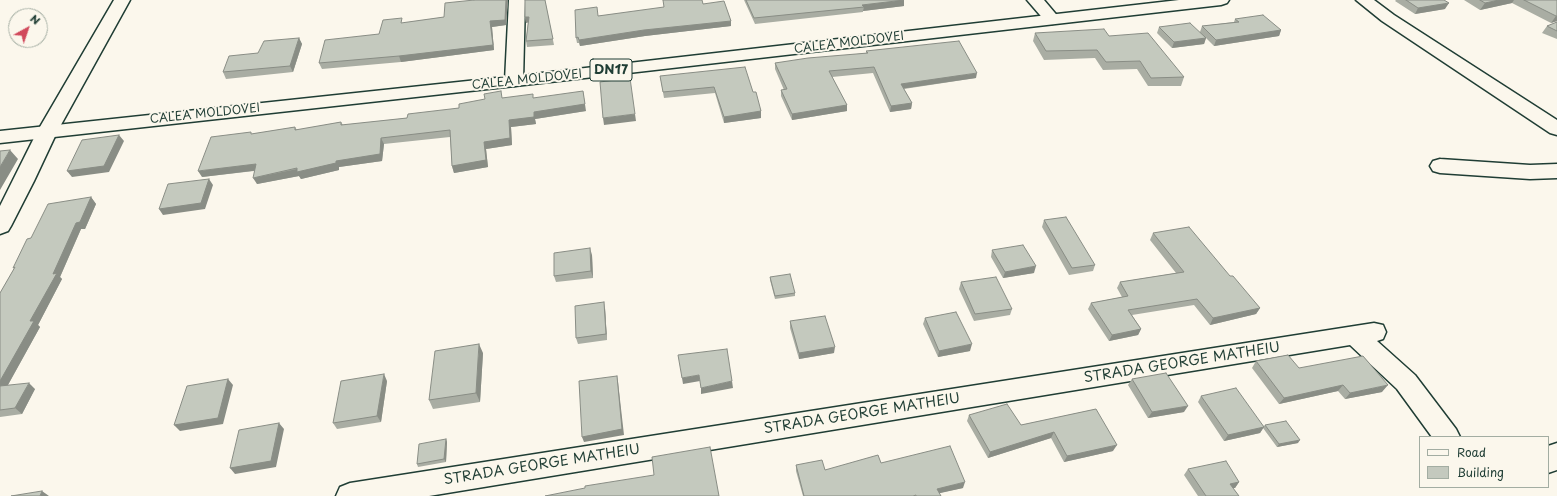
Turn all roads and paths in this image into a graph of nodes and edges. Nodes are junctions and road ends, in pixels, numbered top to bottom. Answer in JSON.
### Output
{"nodes":[{"id":1,"x":122,"y":0,"type":"edge"},
{"id":2,"x":517,"y":0,"type":"edge"},
{"id":3,"x":1035,"y":0,"type":"edge"},
{"id":4,"x":1221,"y":0,"type":"edge"},
{"id":5,"x":1364,"y":0,"type":"edge"},
{"id":6,"x":1052,"y":19,"type":"junction"},
{"id":7,"x":514,"y":81,"type":"junction"},
{"id":8,"x":1557,"y":129,"type":"edge"},
{"id":9,"x":47,"y":132,"type":"junction"},
{"id":10,"x":0,"y":137,"type":"edge"},
{"id":11,"x":1440,"y":166,"type":"dead end"},
{"id":12,"x":1557,"y":171,"type":"edge"},
{"id":13,"x":0,"y":226,"type":"edge"},
{"id":14,"x":1446,"y":436,"type":"edge"},
{"id":15,"x":350,"y":496,"type":"edge"}],
"edges":[{"from":1,"to":9,"type":"main road"},
{"from":2,"to":7,"type":"main road"},
{"from":3,"to":6,"type":"main road"},
{"from":4,"to":6,"type":"main road","name":"CALEA MOLDOVEI","number":"DN17"},
{"from":5,"to":8,"type":"main road"},
{"from":6,"to":7,"type":"main road","name":"CALEA MOLDOVEI","number":"DN17"},
{"from":7,"to":9,"type":"main road","name":"CALEA MOLDOVEI","number":"DN17"},
{"from":9,"to":10,"type":"main road","name":"CALEA MOLDOVEI","number":"DN17"},
{"from":9,"to":13,"type":"main road"},
{"from":11,"to":12,"type":"main road"},
{"from":14,"to":15,"type":"main road","name":"STRADA GEORGE MATHEIU"}]}
